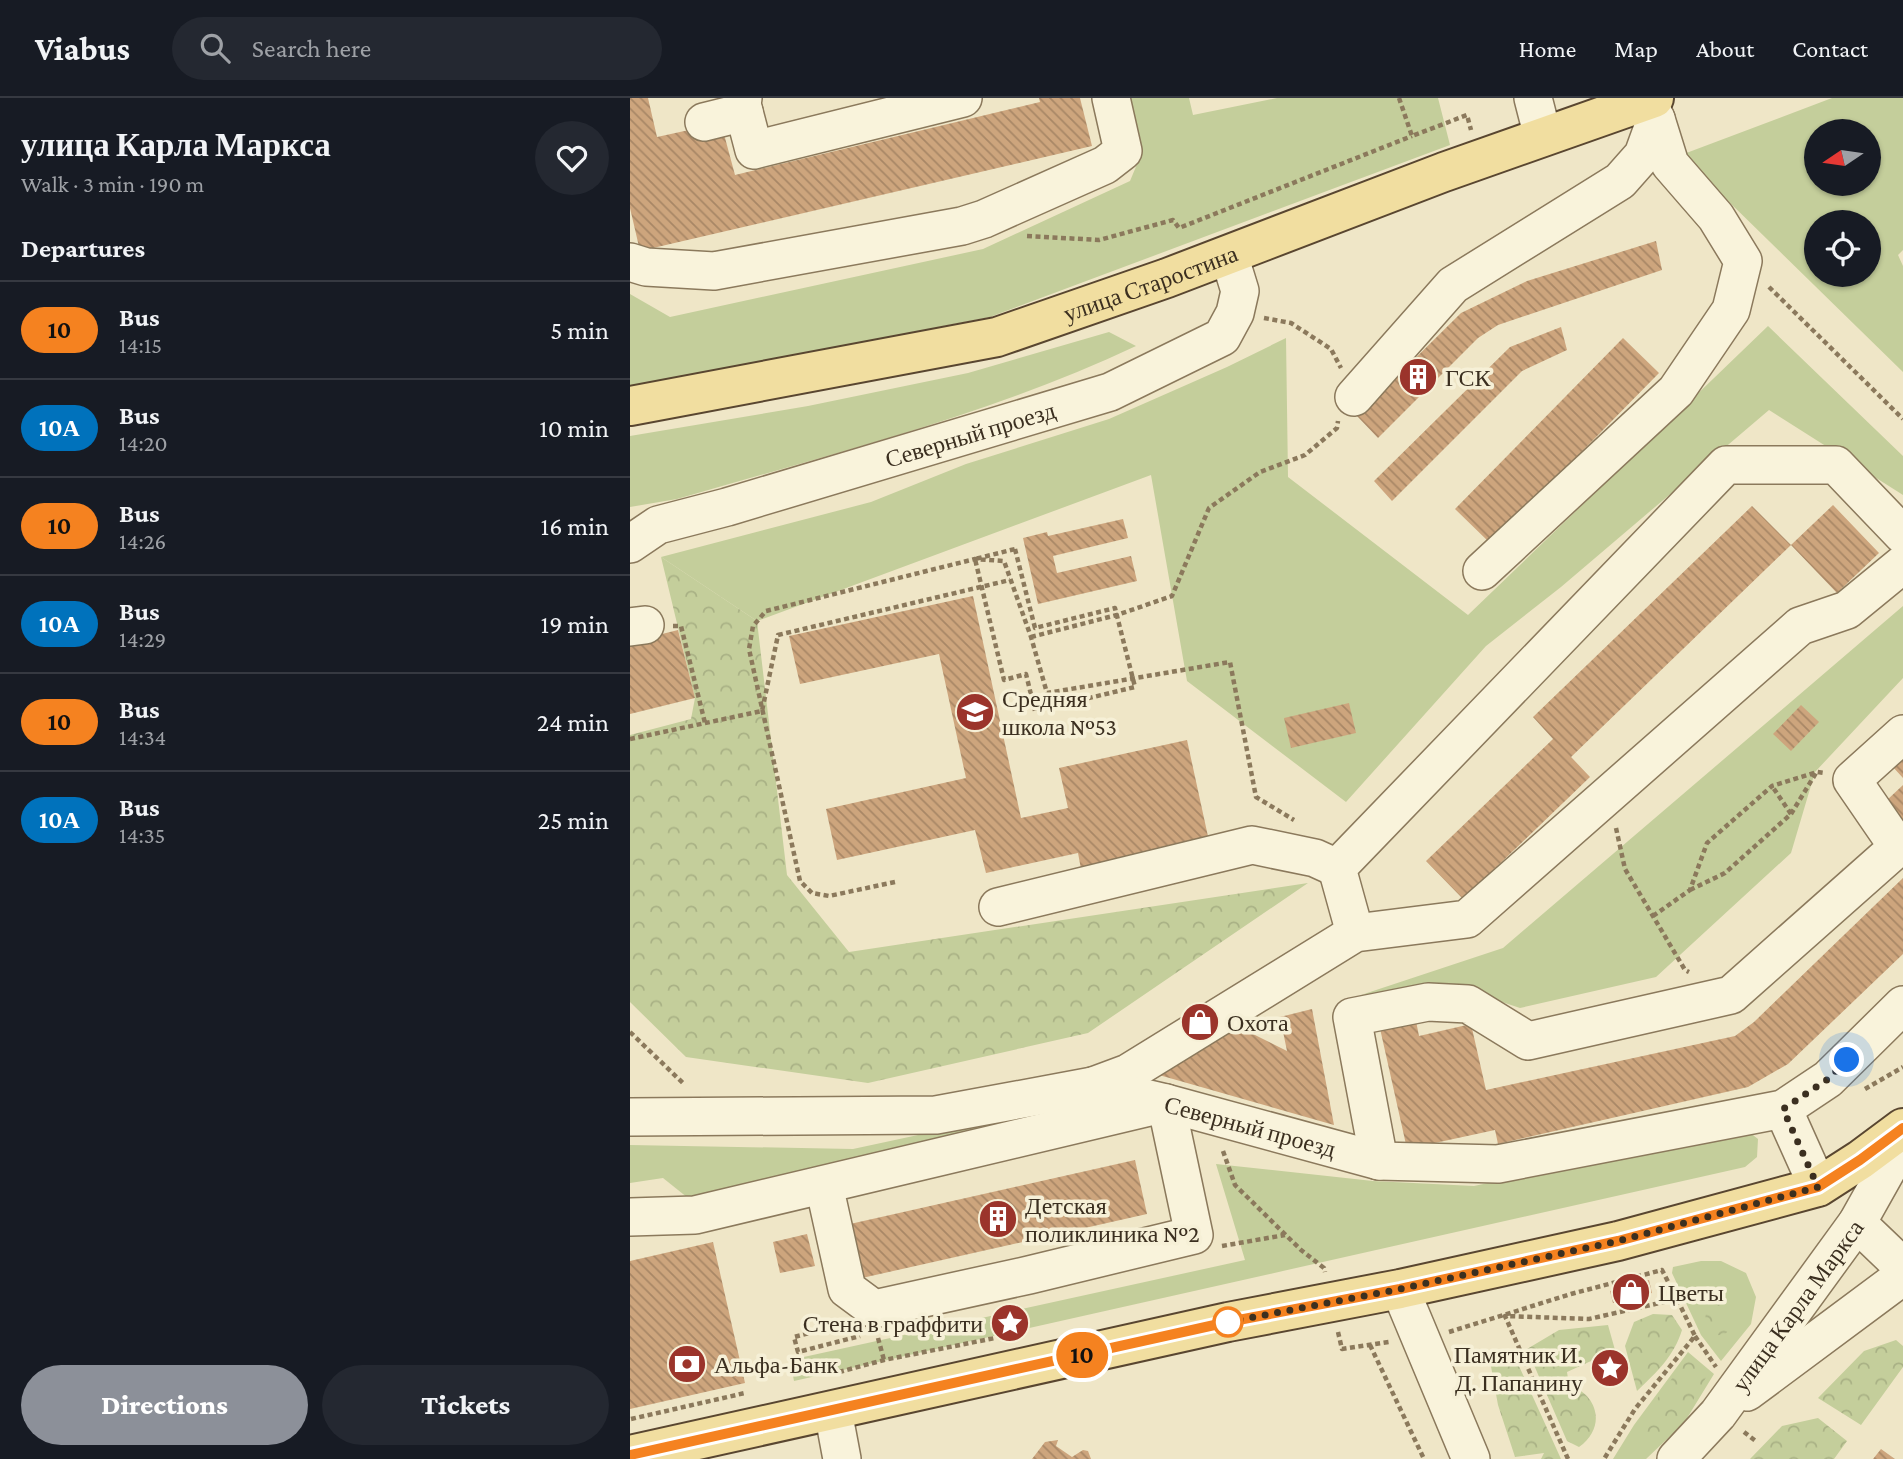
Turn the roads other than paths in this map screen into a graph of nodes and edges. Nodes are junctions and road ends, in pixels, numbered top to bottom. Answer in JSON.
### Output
{"nodes":[{"id":1,"x":963,"y":98,"type":"edge"},
{"id":2,"x":1111,"y":98,"type":"edge"},
{"id":3,"x":1533,"y":98,"type":"edge"},
{"id":4,"x":743,"y":105,"type":"edge"},
{"id":5,"x":1652,"y":106,"type":"edge"},
{"id":6,"x":704,"y":122,"type":"dead end"},
{"id":7,"x":1543,"y":137,"type":"junction"},
{"id":8,"x":1229,"y":255,"type":"junction"},
{"id":9,"x":630,"y":262,"type":"edge"},
{"id":10,"x":1346,"y":397,"type":"road end"},
{"id":11,"x":630,"y":406,"type":"edge"},
{"id":12,"x":1903,"y":535,"type":"edge"},
{"id":13,"x":630,"y":544,"type":"edge"},
{"id":14,"x":1903,"y":564,"type":"edge"},
{"id":15,"x":1482,"y":571,"type":"dead end"},
{"id":16,"x":1903,"y":734,"type":"edge"},
{"id":17,"x":1337,"y":868,"type":"junction"},
{"id":18,"x":998,"y":907,"type":"dead end"},
{"id":19,"x":1355,"y":933,"type":"junction"},
{"id":20,"x":1903,"y":1005,"type":"edge"},
{"id":21,"x":1093,"y":1086,"type":"junction"},
{"id":22,"x":1166,"y":1103,"type":"junction"},
{"id":23,"x":1783,"y":1109,"type":"junction"},
{"id":24,"x":632,"y":1113,"type":"edge"},
{"id":25,"x":1903,"y":1128,"type":"edge"},
{"id":26,"x":1903,"y":1141,"type":"edge"},
{"id":27,"x":1379,"y":1161,"type":"junction"},
{"id":28,"x":824,"y":1185,"type":"junction"},
{"id":29,"x":1818,"y":1187,"type":"junction"},
{"id":30,"x":630,"y":1217,"type":"edge"},
{"id":31,"x":1857,"y":1223,"type":"junction"},
{"id":32,"x":1903,"y":1267,"type":"edge"},
{"id":33,"x":1903,"y":1276,"type":"edge"},
{"id":34,"x":1400,"y":1289,"type":"junction"},
{"id":35,"x":833,"y":1411,"type":"junction"},
{"id":36,"x":1718,"y":1414,"type":"junction"},
{"id":37,"x":630,"y":1455,"type":"edge"},
{"id":38,"x":842,"y":1459,"type":"edge"},
{"id":39,"x":1471,"y":1459,"type":"edge"},
{"id":40,"x":1676,"y":1459,"type":"edge"}],
"edges":[{"from":1,"to":4,"type":"street"},
{"from":2,"to":9,"type":"street"},
{"from":3,"to":7,"type":"street"},
{"from":4,"to":6,"type":"street"},
{"from":5,"to":7,"type":"main road","name":"улица Старостина"},
{"from":5,"to":10,"type":"street"},
{"from":5,"to":15,"type":"street"},
{"from":7,"to":8,"type":"main road","name":"улица Старостина"},
{"from":8,"to":11,"type":"main road","name":"улица Старостина"},
{"from":8,"to":13,"type":"street","name":"Северный проезд"},
{"from":12,"to":17,"type":"street"},
{"from":14,"to":19,"type":"street"},
{"from":16,"to":27,"type":"street"},
{"from":17,"to":18,"type":"street"},
{"from":17,"to":19,"type":"street"},
{"from":19,"to":21,"type":"street"},
{"from":20,"to":23,"type":"street"},
{"from":21,"to":22,"type":"street","name":"Северный проезд"},
{"from":21,"to":24,"type":"street","name":"Северный проезд"},
{"from":22,"to":27,"type":"street","name":"Северный проезд"},
{"from":22,"to":28,"type":"street"},
{"from":22,"to":28,"type":"street"},
{"from":23,"to":27,"type":"street","name":"Северный проезд"},
{"from":23,"to":29,"type":"street"},
{"from":25,"to":29,"type":"main road"},
{"from":26,"to":31,"type":"street","name":"улица Карла Маркса"},
{"from":28,"to":30,"type":"street"},
{"from":29,"to":34,"type":"main road"},
{"from":31,"to":32,"type":"street"},
{"from":31,"to":36,"type":"street","name":"улица Карла Маркса"},
{"from":33,"to":36,"type":"street"},
{"from":34,"to":35,"type":"main road"},
{"from":34,"to":39,"type":"street"},
{"from":35,"to":37,"type":"main road"},
{"from":35,"to":38,"type":"street"},
{"from":36,"to":40,"type":"street","name":"улица Карла Маркса"}]}
